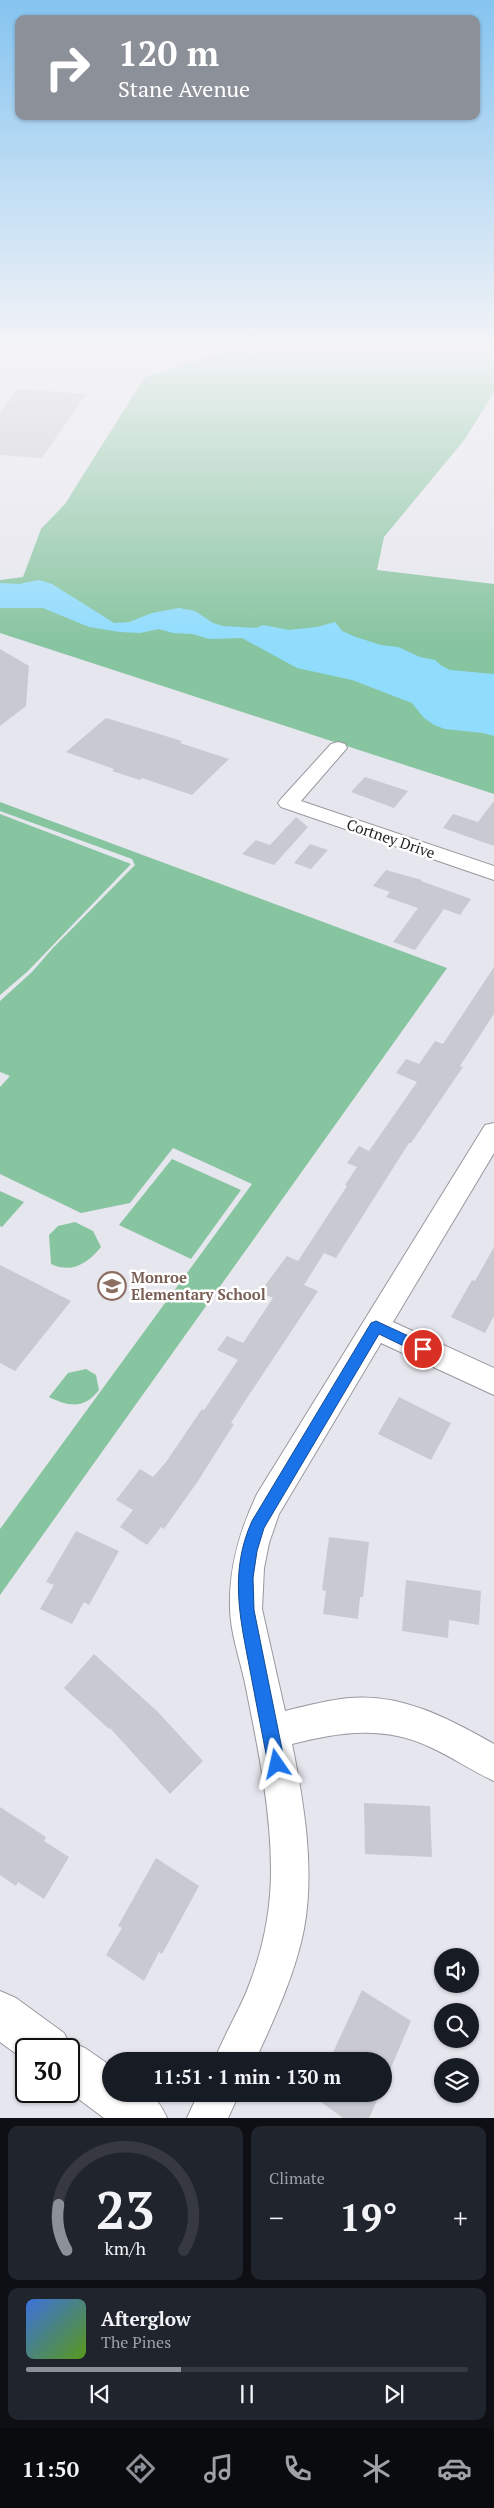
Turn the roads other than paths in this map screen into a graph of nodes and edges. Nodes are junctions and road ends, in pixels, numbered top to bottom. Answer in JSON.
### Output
{"nodes":[{"id":1,"x":338,"y":748,"type":"dead end"},
{"id":2,"x":494,"y":873,"type":"edge"},
{"id":3,"x":494,"y":1132,"type":"edge"},
{"id":4,"x":376,"y":1327,"type":"junction"},
{"id":5,"x":494,"y":1382,"type":"edge"},
{"id":6,"x":270,"y":1731,"type":"junction"},
{"id":7,"x":494,"y":1763,"type":"edge"},
{"id":8,"x":0,"y":2014,"type":"edge"},
{"id":9,"x":33,"y":2038,"type":"edge"},
{"id":10,"x":238,"y":2052,"type":"edge"},
{"id":11,"x":80,"y":2072,"type":"edge"},
{"id":12,"x":215,"y":2102,"type":"edge"},
{"id":13,"x":143,"y":2118,"type":"edge"},
{"id":14,"x":207,"y":2118,"type":"edge"}],
"edges":[{"from":1,"to":2,"type":"street","name":"Cortney Drive"},
{"from":3,"to":4,"type":"street"},
{"from":4,"to":5,"type":"street"},
{"from":4,"to":6,"type":"street"},
{"from":6,"to":7,"type":"street"},
{"from":6,"to":10,"type":"street"},
{"from":8,"to":9,"type":"main road"},
{"from":11,"to":13,"type":"main road"},
{"from":12,"to":14,"type":"street"}]}
